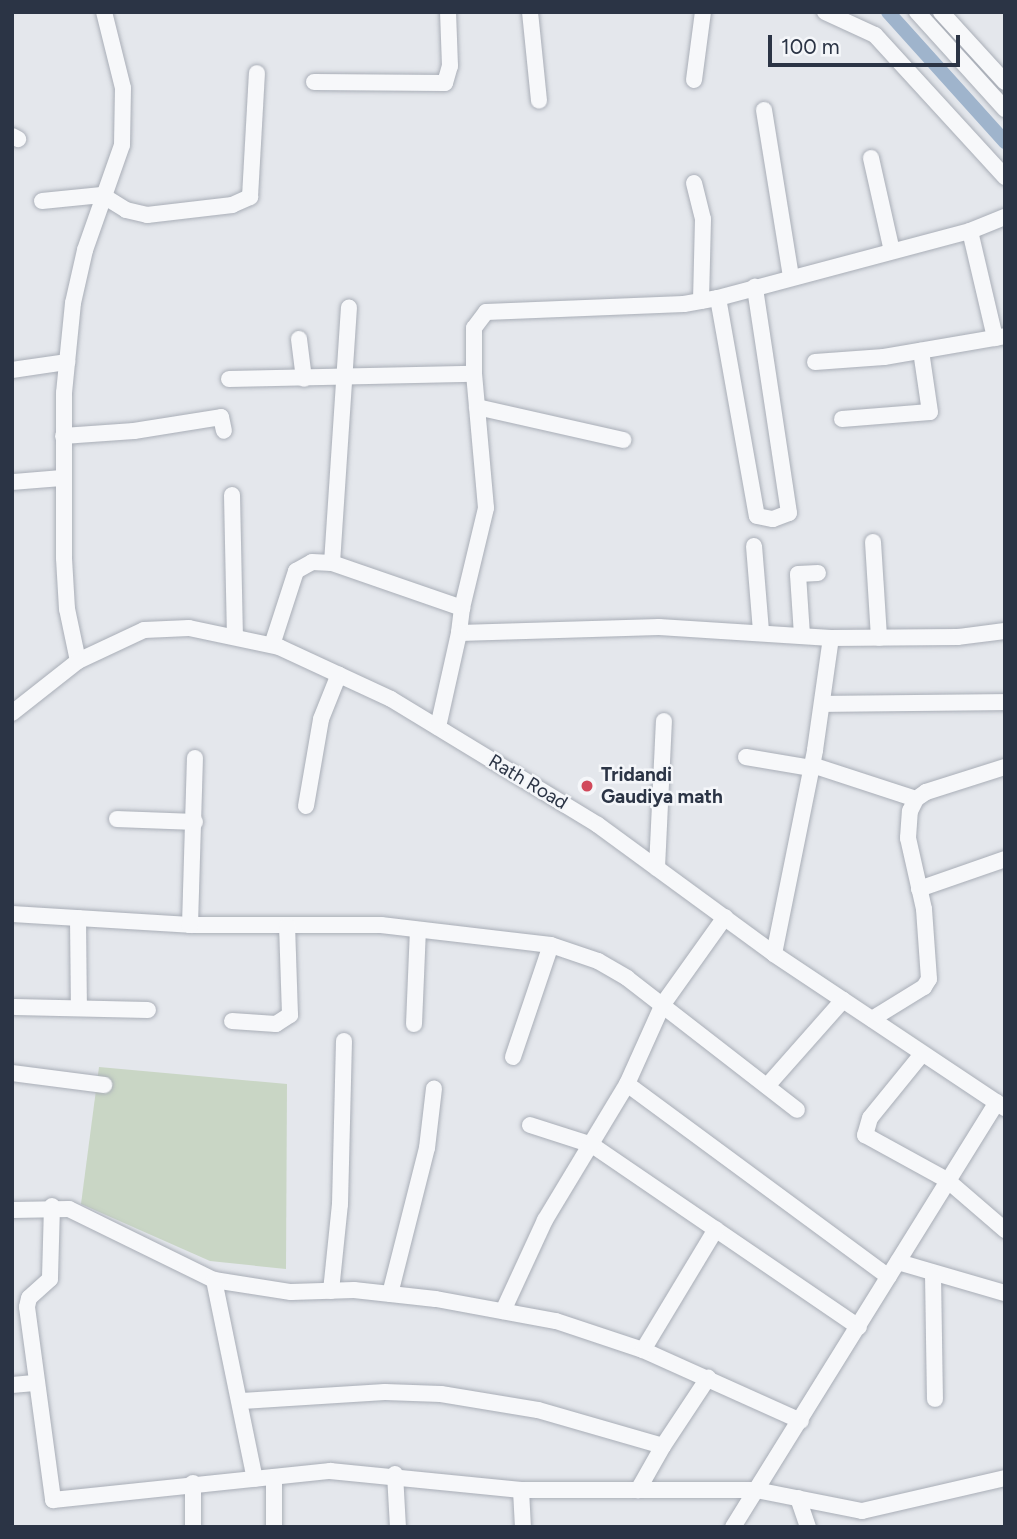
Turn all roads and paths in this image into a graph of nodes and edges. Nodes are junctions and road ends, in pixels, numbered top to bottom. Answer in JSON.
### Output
{"nodes":[{"id":1,"x":104,"y":12,"type":"edge"},
{"id":2,"x":448,"y":12,"type":"edge"},
{"id":3,"x":530,"y":12,"type":"edge"},
{"id":4,"x":704,"y":12,"type":"edge"},
{"id":5,"x":825,"y":12,"type":"edge"},
{"id":6,"x":917,"y":12,"type":"edge"},
{"id":7,"x":941,"y":12,"type":"edge"},
{"id":8,"x":257,"y":73,"type":"dead end"},
{"id":9,"x":694,"y":80,"type":"dead end"},
{"id":10,"x":314,"y":82,"type":"dead end"},
{"id":11,"x":1005,"y":82,"type":"edge"},
{"id":12,"x":539,"y":101,"type":"dead end"},
{"id":13,"x":1005,"y":109,"type":"edge"},
{"id":14,"x":764,"y":110,"type":"dead end"},
{"id":15,"x":871,"y":158,"type":"dead end"},
{"id":16,"x":1005,"y":177,"type":"edge"},
{"id":17,"x":694,"y":183,"type":"dead end"},
{"id":18,"x":102,"y":195,"type":"junction"},
{"id":19,"x":42,"y":201,"type":"dead end"},
{"id":20,"x":1005,"y":217,"type":"edge"},
{"id":21,"x":970,"y":231,"type":"junction"},
{"id":22,"x":892,"y":251,"type":"junction"},
{"id":23,"x":791,"y":276,"type":"junction"},
{"id":24,"x":755,"y":287,"type":"junction"},
{"id":25,"x":709,"y":300,"type":"junction"},
{"id":26,"x":349,"y":308,"type":"dead end"},
{"id":27,"x":1000,"y":337,"type":"edge"},
{"id":28,"x":299,"y":339,"type":"dead end"},
{"id":29,"x":921,"y":351,"type":"junction"},
{"id":30,"x":66,"y":362,"type":"junction"},
{"id":31,"x":816,"y":362,"type":"dead end"},
{"id":32,"x":12,"y":370,"type":"edge"},
{"id":33,"x":474,"y":373,"type":"junction"},
{"id":34,"x":229,"y":379,"type":"dead end"},
{"id":35,"x":304,"y":379,"type":"junction"},
{"id":36,"x":345,"y":379,"type":"junction"},
{"id":37,"x":477,"y":407,"type":"junction"},
{"id":38,"x":842,"y":419,"type":"dead end"},
{"id":39,"x":224,"y":431,"type":"dead end"},
{"id":40,"x":62,"y":436,"type":"junction"},
{"id":41,"x":624,"y":440,"type":"dead end"},
{"id":42,"x":63,"y":478,"type":"junction"},
{"id":43,"x":13,"y":482,"type":"edge"},
{"id":44,"x":232,"y":495,"type":"dead end"},
{"id":45,"x":873,"y":542,"type":"dead end"},
{"id":46,"x":754,"y":546,"type":"dead end"},
{"id":47,"x":332,"y":563,"type":"junction"},
{"id":48,"x":818,"y":573,"type":"dead end"},
{"id":49,"x":462,"y":608,"type":"junction"},
{"id":50,"x":761,"y":631,"type":"junction"},
{"id":51,"x":1005,"y":631,"type":"edge"},
{"id":52,"x":459,"y":633,"type":"junction"},
{"id":53,"x":235,"y":635,"type":"junction"},
{"id":54,"x":802,"y":635,"type":"junction"},
{"id":55,"x":831,"y":638,"type":"junction"},
{"id":56,"x":879,"y":638,"type":"junction"},
{"id":57,"x":272,"y":645,"type":"junction"},
{"id":58,"x":78,"y":661,"type":"junction"},
{"id":59,"x":339,"y":674,"type":"junction"},
{"id":60,"x":1005,"y":702,"type":"edge"},
{"id":61,"x":823,"y":704,"type":"junction"},
{"id":62,"x":13,"y":709,"type":"edge"},
{"id":63,"x":664,"y":721,"type":"dead end"},
{"id":64,"x":438,"y":727,"type":"junction"},
{"id":65,"x":746,"y":757,"type":"dead end"},
{"id":66,"x":195,"y":758,"type":"dead end"},
{"id":67,"x":812,"y":766,"type":"junction"},
{"id":68,"x":1005,"y":767,"type":"edge"},
{"id":69,"x":916,"y":799,"type":"junction"},
{"id":70,"x":306,"y":806,"type":"dead end"},
{"id":71,"x":117,"y":819,"type":"dead end"},
{"id":72,"x":195,"y":821,"type":"junction"},
{"id":73,"x":1005,"y":859,"type":"edge"},
{"id":74,"x":657,"y":868,"type":"junction"},
{"id":75,"x":919,"y":889,"type":"junction"},
{"id":76,"x":12,"y":914,"type":"edge"},
{"id":77,"x":78,"y":918,"type":"junction"},
{"id":78,"x":725,"y":918,"type":"junction"},
{"id":79,"x":190,"y":925,"type":"junction"},
{"id":80,"x":287,"y":926,"type":"junction"},
{"id":81,"x":418,"y":930,"type":"junction"},
{"id":82,"x":551,"y":945,"type":"junction"},
{"id":83,"x":774,"y":954,"type":"junction"},
{"id":84,"x":842,"y":1000,"type":"junction"},
{"id":85,"x":663,"y":1004,"type":"junction"},
{"id":86,"x":15,"y":1007,"type":"dead end"},
{"id":87,"x":79,"y":1007,"type":"junction"},
{"id":88,"x":148,"y":1010,"type":"dead end"},
{"id":89,"x":872,"y":1019,"type":"junction"},
{"id":90,"x":232,"y":1021,"type":"dead end"},
{"id":91,"x":414,"y":1024,"type":"dead end"},
{"id":92,"x":344,"y":1041,"type":"dead end"},
{"id":93,"x":922,"y":1054,"type":"junction"},
{"id":94,"x":513,"y":1057,"type":"dead end"},
{"id":95,"x":12,"y":1073,"type":"edge"},
{"id":96,"x":627,"y":1084,"type":"junction"},
{"id":97,"x":104,"y":1085,"type":"dead end"},
{"id":98,"x":767,"y":1086,"type":"junction"},
{"id":99,"x":434,"y":1088,"type":"dead end"},
{"id":100,"x":1001,"y":1105,"type":"edge"},
{"id":101,"x":797,"y":1110,"type":"dead end"},
{"id":102,"x":530,"y":1125,"type":"dead end"},
{"id":103,"x":592,"y":1145,"type":"junction"},
{"id":104,"x":947,"y":1180,"type":"junction"},
{"id":105,"x":52,"y":1206,"type":"junction"},
{"id":106,"x":12,"y":1210,"type":"edge"},
{"id":107,"x":716,"y":1228,"type":"junction"},
{"id":108,"x":1005,"y":1230,"type":"edge"},
{"id":109,"x":898,"y":1262,"type":"junction"},
{"id":110,"x":933,"y":1274,"type":"junction"},
{"id":111,"x":889,"y":1277,"type":"junction"},
{"id":112,"x":214,"y":1280,"type":"junction"},
{"id":113,"x":331,"y":1291,"type":"junction"},
{"id":114,"x":1005,"y":1293,"type":"edge"},
{"id":115,"x":390,"y":1294,"type":"junction"},
{"id":116,"x":503,"y":1311,"type":"junction"},
{"id":117,"x":859,"y":1327,"type":"junction"},
{"id":118,"x":643,"y":1350,"type":"junction"},
{"id":119,"x":708,"y":1378,"type":"junction"},
{"id":120,"x":37,"y":1383,"type":"junction"},
{"id":121,"x":12,"y":1385,"type":"edge"},
{"id":122,"x":935,"y":1399,"type":"dead end"},
{"id":123,"x":242,"y":1401,"type":"junction"},
{"id":124,"x":801,"y":1421,"type":"junction"},
{"id":125,"x":663,"y":1446,"type":"junction"},
{"id":126,"x":395,"y":1474,"type":"junction"},
{"id":127,"x":274,"y":1477,"type":"junction"},
{"id":128,"x":1005,"y":1478,"type":"edge"},
{"id":129,"x":255,"y":1479,"type":"junction"},
{"id":130,"x":193,"y":1483,"type":"junction"},
{"id":131,"x":521,"y":1490,"type":"junction"},
{"id":132,"x":638,"y":1490,"type":"junction"},
{"id":133,"x":756,"y":1490,"type":"junction"},
{"id":134,"x":798,"y":1498,"type":"junction"},
{"id":135,"x":862,"y":1511,"type":"junction"},
{"id":136,"x":193,"y":1527,"type":"edge"},
{"id":137,"x":274,"y":1527,"type":"edge"},
{"id":138,"x":398,"y":1527,"type":"edge"},
{"id":139,"x":523,"y":1527,"type":"edge"},
{"id":140,"x":733,"y":1527,"type":"edge"},
{"id":141,"x":808,"y":1527,"type":"edge"},
{"id":142,"x":869,"y":1527,"type":"edge"}],
"edges":[{"from":1,"to":18,"type":"street"},
{"from":2,"to":10,"type":"street"},
{"from":3,"to":12,"type":"street"},
{"from":4,"to":9,"type":"street"},
{"from":5,"to":16,"type":"street"},
{"from":6,"to":13,"type":"street"},
{"from":7,"to":11,"type":"street"},
{"from":8,"to":18,"type":"street"},
{"from":14,"to":23,"type":"street"},
{"from":15,"to":22,"type":"street"},
{"from":17,"to":25,"type":"street"},
{"from":18,"to":19,"type":"street"},
{"from":18,"to":30,"type":"street"},
{"from":20,"to":21,"type":"street"},
{"from":21,"to":22,"type":"street"},
{"from":21,"to":27,"type":"street"},
{"from":22,"to":23,"type":"street"},
{"from":23,"to":24,"type":"street"},
{"from":24,"to":25,"type":"street"},
{"from":24,"to":25,"type":"street"},
{"from":25,"to":33,"type":"street"},
{"from":26,"to":36,"type":"street"},
{"from":27,"to":29,"type":"street"},
{"from":28,"to":35,"type":"street"},
{"from":29,"to":31,"type":"street"},
{"from":29,"to":38,"type":"street"},
{"from":30,"to":32,"type":"street"},
{"from":30,"to":40,"type":"street"},
{"from":33,"to":36,"type":"street"},
{"from":33,"to":37,"type":"street"},
{"from":34,"to":35,"type":"street"},
{"from":35,"to":36,"type":"street"},
{"from":36,"to":47,"type":"street"},
{"from":37,"to":41,"type":"street"},
{"from":37,"to":49,"type":"street"},
{"from":39,"to":40,"type":"street"},
{"from":40,"to":42,"type":"street"},
{"from":42,"to":43,"type":"street"},
{"from":42,"to":58,"type":"street"},
{"from":44,"to":53,"type":"street"},
{"from":45,"to":56,"type":"street"},
{"from":46,"to":50,"type":"street"},
{"from":47,"to":49,"type":"street"},
{"from":47,"to":57,"type":"street"},
{"from":48,"to":54,"type":"street"},
{"from":49,"to":52,"type":"street"},
{"from":50,"to":52,"type":"street"},
{"from":50,"to":54,"type":"street"},
{"from":51,"to":56,"type":"street"},
{"from":52,"to":64,"type":"street"},
{"from":53,"to":57,"type":"street","name":"Rath Road"},
{"from":53,"to":58,"type":"street","name":"Rath Road"},
{"from":54,"to":55,"type":"street"},
{"from":55,"to":56,"type":"street"},
{"from":55,"to":61,"type":"street"},
{"from":57,"to":59,"type":"street","name":"Rath Road"},
{"from":58,"to":62,"type":"street","name":"Rath Road"},
{"from":59,"to":64,"type":"street","name":"Rath Road"},
{"from":59,"to":70,"type":"street"},
{"from":60,"to":61,"type":"street"},
{"from":61,"to":67,"type":"street"},
{"from":63,"to":74,"type":"street"},
{"from":64,"to":74,"type":"street","name":"Rath Road"},
{"from":65,"to":67,"type":"street"},
{"from":66,"to":72,"type":"street"},
{"from":67,"to":69,"type":"street"},
{"from":67,"to":83,"type":"street"},
{"from":68,"to":69,"type":"street"},
{"from":69,"to":75,"type":"street"},
{"from":71,"to":72,"type":"street"},
{"from":72,"to":79,"type":"street"},
{"from":73,"to":75,"type":"street"},
{"from":74,"to":78,"type":"street","name":"Rath Road"},
{"from":75,"to":89,"type":"street"},
{"from":76,"to":77,"type":"street"},
{"from":77,"to":79,"type":"street"},
{"from":77,"to":87,"type":"street"},
{"from":78,"to":83,"type":"street","name":"Rath Road"},
{"from":78,"to":85,"type":"street"},
{"from":79,"to":80,"type":"street"},
{"from":80,"to":81,"type":"street"},
{"from":80,"to":90,"type":"street"},
{"from":81,"to":82,"type":"street"},
{"from":81,"to":91,"type":"street"},
{"from":82,"to":85,"type":"street"},
{"from":82,"to":94,"type":"street"},
{"from":83,"to":84,"type":"street","name":"Rath Road"},
{"from":84,"to":89,"type":"street","name":"Rath Road"},
{"from":84,"to":98,"type":"street"},
{"from":85,"to":96,"type":"street"},
{"from":85,"to":98,"type":"street"},
{"from":86,"to":87,"type":"street"},
{"from":87,"to":88,"type":"street"},
{"from":89,"to":93,"type":"street","name":"Rath Road"},
{"from":92,"to":113,"type":"street"},
{"from":93,"to":100,"type":"street","name":"Rath Road"},
{"from":93,"to":104,"type":"street"},
{"from":95,"to":97,"type":"street"},
{"from":96,"to":103,"type":"street"},
{"from":96,"to":111,"type":"street"},
{"from":98,"to":101,"type":"street"},
{"from":99,"to":115,"type":"street"},
{"from":100,"to":104,"type":"street"},
{"from":102,"to":103,"type":"street"},
{"from":103,"to":107,"type":"street"},
{"from":103,"to":116,"type":"street"},
{"from":104,"to":108,"type":"street"},
{"from":104,"to":109,"type":"street"},
{"from":105,"to":106,"type":"street"},
{"from":105,"to":112,"type":"street"},
{"from":105,"to":120,"type":"street"},
{"from":107,"to":117,"type":"street"},
{"from":107,"to":118,"type":"street"},
{"from":109,"to":110,"type":"street"},
{"from":109,"to":111,"type":"street"},
{"from":110,"to":114,"type":"street"},
{"from":110,"to":122,"type":"street"},
{"from":111,"to":117,"type":"street"},
{"from":112,"to":113,"type":"street"},
{"from":112,"to":123,"type":"street"},
{"from":113,"to":115,"type":"street"},
{"from":115,"to":116,"type":"street"},
{"from":116,"to":118,"type":"street"},
{"from":117,"to":124,"type":"street"},
{"from":118,"to":119,"type":"street"},
{"from":119,"to":124,"type":"street"},
{"from":119,"to":125,"type":"street"},
{"from":120,"to":121,"type":"street"},
{"from":120,"to":130,"type":"street"},
{"from":123,"to":125,"type":"street"},
{"from":123,"to":129,"type":"street"},
{"from":124,"to":133,"type":"street"},
{"from":125,"to":132,"type":"street"},
{"from":126,"to":127,"type":"street"},
{"from":126,"to":131,"type":"street"},
{"from":126,"to":138,"type":"street"},
{"from":127,"to":129,"type":"street"},
{"from":127,"to":137,"type":"street"},
{"from":128,"to":135,"type":"street"},
{"from":129,"to":130,"type":"street"},
{"from":130,"to":136,"type":"street"},
{"from":131,"to":132,"type":"street"},
{"from":131,"to":139,"type":"street"},
{"from":132,"to":133,"type":"street"},
{"from":133,"to":134,"type":"street"},
{"from":133,"to":140,"type":"street"},
{"from":134,"to":135,"type":"street"},
{"from":134,"to":141,"type":"street"},
{"from":135,"to":142,"type":"street"}]}
